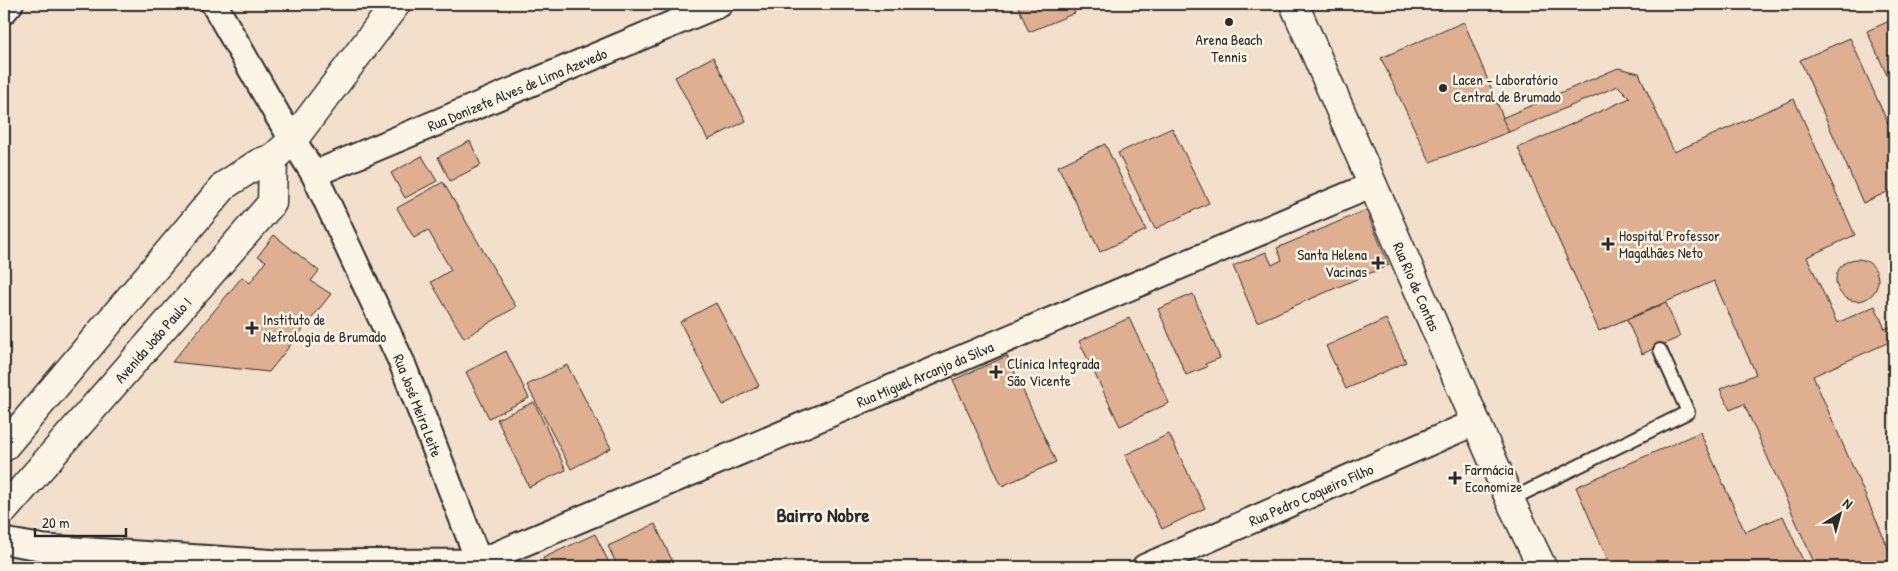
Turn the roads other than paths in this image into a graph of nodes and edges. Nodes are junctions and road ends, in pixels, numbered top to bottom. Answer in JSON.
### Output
{"nodes":[{"id":1,"x":10,"y":4,"type":"edge"},
{"id":2,"x":214,"y":4,"type":"edge"},
{"id":3,"x":396,"y":4,"type":"edge"},
{"id":4,"x":720,"y":4,"type":"edge"},
{"id":5,"x":1294,"y":4,"type":"edge"},
{"id":6,"x":4,"y":11,"type":"edge"},
{"id":7,"x":293,"y":140,"type":"junction"},
{"id":8,"x":273,"y":158,"type":"junction"},
{"id":9,"x":314,"y":174,"type":"junction"},
{"id":10,"x":1372,"y":185,"type":"junction"},
{"id":11,"x":1660,"y":350,"type":"dead end"},
{"id":12,"x":1476,"y":422,"type":"junction"},
{"id":13,"x":4,"y":447,"type":"edge"},
{"id":14,"x":1510,"y":500,"type":"junction"},
{"id":15,"x":4,"y":510,"type":"edge"},
{"id":16,"x":4,"y":541,"type":"edge"},
{"id":17,"x":279,"y":565,"type":"edge"},
{"id":18,"x":480,"y":565,"type":"edge"},
{"id":19,"x":1145,"y":567,"type":"edge"},
{"id":20,"x":1542,"y":567,"type":"edge"}],
"edges":[{"from":1,"to":6,"type":"street"},
{"from":2,"to":7,"type":"street","name":"Rua José Meira Leite"},
{"from":3,"to":7,"type":"main road"},
{"from":4,"to":9,"type":"street","name":"Rua Donizete Alves de Lima Azevedo"},
{"from":5,"to":10,"type":"main road","name":"Rua Rio de Contas"},
{"from":7,"to":8,"type":"main road"},
{"from":7,"to":9,"type":"street","name":"Rua José Meira Leite"},
{"from":8,"to":13,"type":"main road"},
{"from":8,"to":15,"type":"main road","name":"Avenida João Paulo I"},
{"from":9,"to":18,"type":"street","name":"Rua José Meira Leite"},
{"from":10,"to":12,"type":"main road","name":"Rua Rio de Contas"},
{"from":10,"to":18,"type":"street","name":"Rua Miguel Arcanjo da Silva"},
{"from":11,"to":14,"type":"lane"},
{"from":12,"to":14,"type":"main road","name":"Rua Rio de Contas"},
{"from":12,"to":19,"type":"street","name":"Rua Pedro Coqueiro Filho"},
{"from":14,"to":20,"type":"main road","name":"Rua Rio de Contas"},
{"from":16,"to":17,"type":"street"},
{"from":17,"to":18,"type":"street"}]}
